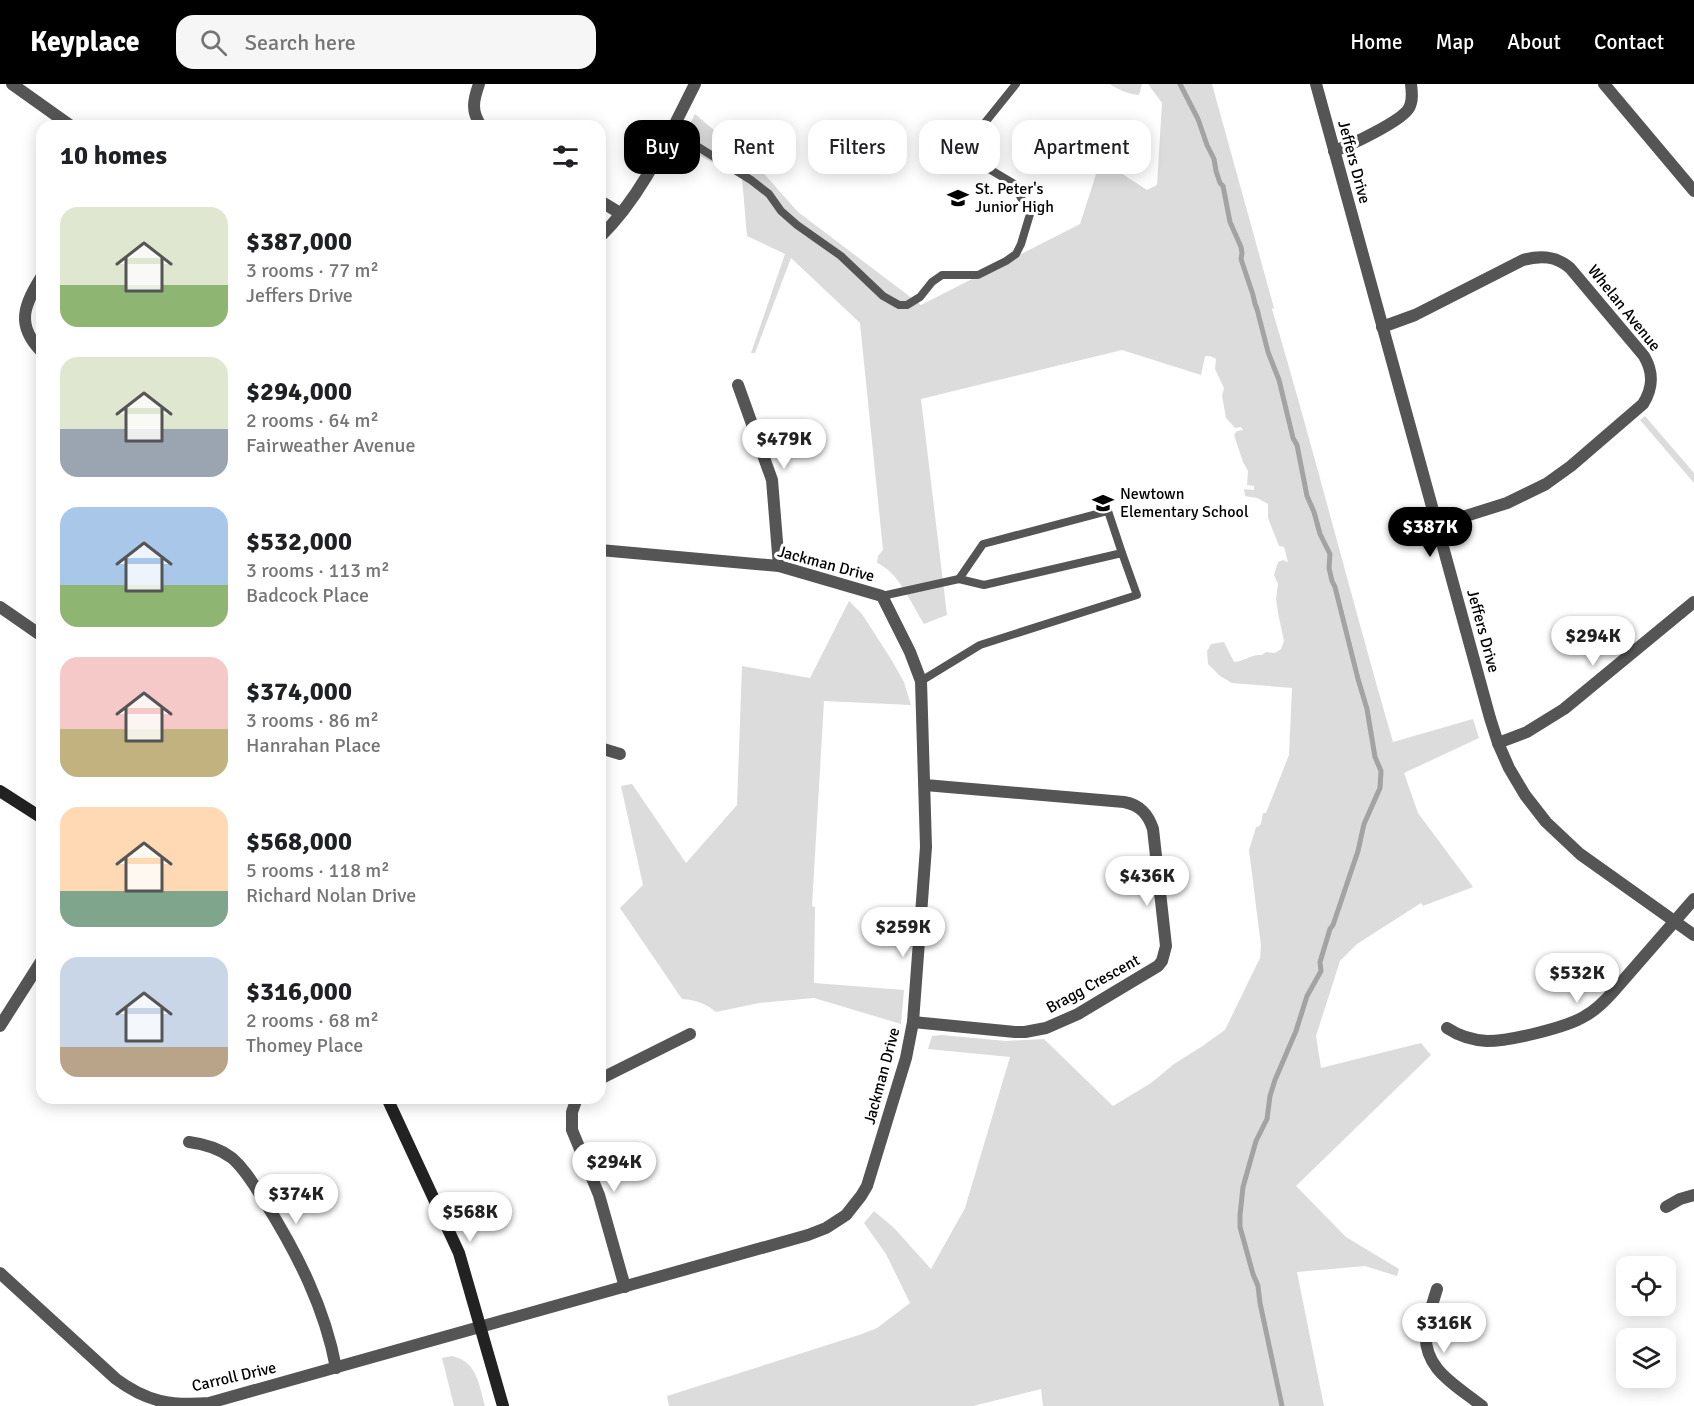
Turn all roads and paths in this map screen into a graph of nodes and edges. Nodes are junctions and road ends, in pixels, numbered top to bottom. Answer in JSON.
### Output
{"nodes":[{"id":1,"x":12,"y":84,"type":"edge"},
{"id":2,"x":479,"y":84,"type":"edge"},
{"id":3,"x":695,"y":84,"type":"edge"},
{"id":4,"x":1016,"y":84,"type":"edge"},
{"id":5,"x":1316,"y":84,"type":"edge"},
{"id":6,"x":1411,"y":84,"type":"edge"},
{"id":7,"x":1604,"y":84,"type":"edge"},
{"id":8,"x":63,"y":120,"type":"edge"},
{"id":9,"x":477,"y":120,"type":"edge"},
{"id":10,"x":676,"y":120,"type":"edge"},
{"id":11,"x":700,"y":148,"type":"edge"},
{"id":12,"x":1334,"y":151,"type":"junction"},
{"id":13,"x":647,"y":174,"type":"edge"},
{"id":14,"x":1694,"y":191,"type":"edge"},
{"id":15,"x":606,"y":205,"type":"edge"},
{"id":16,"x":620,"y":213,"type":"junction"},
{"id":17,"x":606,"y":230,"type":"edge"},
{"id":18,"x":36,"y":286,"type":"edge"},
{"id":19,"x":1382,"y":327,"type":"junction"},
{"id":20,"x":36,"y":346,"type":"edge"},
{"id":21,"x":738,"y":385,"type":"dead end"},
{"id":22,"x":1437,"y":525,"type":"junction"},
{"id":23,"x":606,"y":551,"type":"edge"},
{"id":24,"x":1122,"y":553,"type":"junction"},
{"id":25,"x":779,"y":566,"type":"junction"},
{"id":26,"x":959,"y":579,"type":"junction"},
{"id":27,"x":882,"y":596,"type":"junction"},
{"id":28,"x":1694,"y":602,"type":"edge"},
{"id":29,"x":0,"y":607,"type":"edge"},
{"id":30,"x":36,"y":632,"type":"edge"},
{"id":31,"x":921,"y":681,"type":"junction"},
{"id":32,"x":1498,"y":743,"type":"junction"},
{"id":33,"x":606,"y":750,"type":"edge"},
{"id":34,"x":620,"y":754,"type":"dead end"},
{"id":35,"x":925,"y":785,"type":"junction"},
{"id":36,"x":0,"y":791,"type":"edge"},
{"id":37,"x":36,"y":814,"type":"edge"},
{"id":38,"x":1694,"y":899,"type":"edge"},
{"id":39,"x":1674,"y":922,"type":"junction"},
{"id":40,"x":1694,"y":934,"type":"edge"},
{"id":41,"x":36,"y":969,"type":"edge"},
{"id":42,"x":913,"y":1022,"type":"junction"},
{"id":43,"x":0,"y":1026,"type":"edge"},
{"id":44,"x":1448,"y":1028,"type":"dead end"},
{"id":45,"x":690,"y":1034,"type":"dead end"},
{"id":46,"x":606,"y":1076,"type":"edge"},
{"id":47,"x":390,"y":1104,"type":"edge"},
{"id":48,"x":575,"y":1104,"type":"edge"},
{"id":49,"x":189,"y":1142,"type":"dead end"},
{"id":50,"x":1694,"y":1195,"type":"edge"},
{"id":51,"x":1666,"y":1207,"type":"dead end"},
{"id":52,"x":0,"y":1274,"type":"edge"},
{"id":53,"x":625,"y":1287,"type":"junction"},
{"id":54,"x":1437,"y":1289,"type":"dead end"},
{"id":55,"x":480,"y":1328,"type":"junction"},
{"id":56,"x":336,"y":1368,"type":"junction"},
{"id":57,"x":503,"y":1406,"type":"edge"},
{"id":58,"x":1482,"y":1406,"type":"edge"}],
"edges":[{"from":1,"to":8,"type":"street"},
{"from":2,"to":9,"type":"street"},
{"from":3,"to":10,"type":"street"},
{"from":4,"to":11,"type":"lane"},
{"from":5,"to":12,"type":"street","name":"Jeffers Drive"},
{"from":6,"to":12,"type":"street"},
{"from":7,"to":14,"type":"street"},
{"from":12,"to":19,"type":"street","name":"Jeffers Drive"},
{"from":13,"to":16,"type":"street"},
{"from":15,"to":16,"type":"street"},
{"from":16,"to":17,"type":"street"},
{"from":18,"to":20,"type":"street"},
{"from":19,"to":22,"type":"street","name":"Jeffers Drive"},
{"from":19,"to":22,"type":"street","name":"Whelan Avenue"},
{"from":21,"to":25,"type":"street"},
{"from":22,"to":32,"type":"street","name":"Jeffers Drive"},
{"from":23,"to":25,"type":"street","name":"Jackman Drive"},
{"from":24,"to":26,"type":"lane"},
{"from":24,"to":26,"type":"lane"},
{"from":24,"to":31,"type":"lane"},
{"from":25,"to":27,"type":"street","name":"Jackman Drive"},
{"from":26,"to":27,"type":"lane"},
{"from":27,"to":31,"type":"street","name":"Jackman Drive"},
{"from":28,"to":32,"type":"street"},
{"from":29,"to":30,"type":"street"},
{"from":31,"to":35,"type":"street","name":"Jackman Drive"},
{"from":32,"to":39,"type":"street","name":"Jeffers Drive"},
{"from":33,"to":34,"type":"street"},
{"from":35,"to":42,"type":"street","name":"Jackman Drive"},
{"from":35,"to":42,"type":"street","name":"Bragg Crescent"},
{"from":36,"to":37,"type":"main road"},
{"from":38,"to":39,"type":"street"},
{"from":39,"to":40,"type":"street","name":"Jeffers Drive"},
{"from":39,"to":44,"type":"street"},
{"from":41,"to":43,"type":"street"},
{"from":42,"to":53,"type":"street","name":"Jackman Drive"},
{"from":45,"to":46,"type":"street"},
{"from":47,"to":55,"type":"main road"},
{"from":48,"to":53,"type":"street"},
{"from":49,"to":56,"type":"street"},
{"from":50,"to":51,"type":"street"},
{"from":52,"to":56,"type":"street","name":"Carroll Drive"},
{"from":53,"to":55,"type":"street","name":"Jackman Drive"},
{"from":54,"to":58,"type":"street"},
{"from":55,"to":56,"type":"street","name":"Carroll Drive"},
{"from":55,"to":57,"type":"main road"}]}
